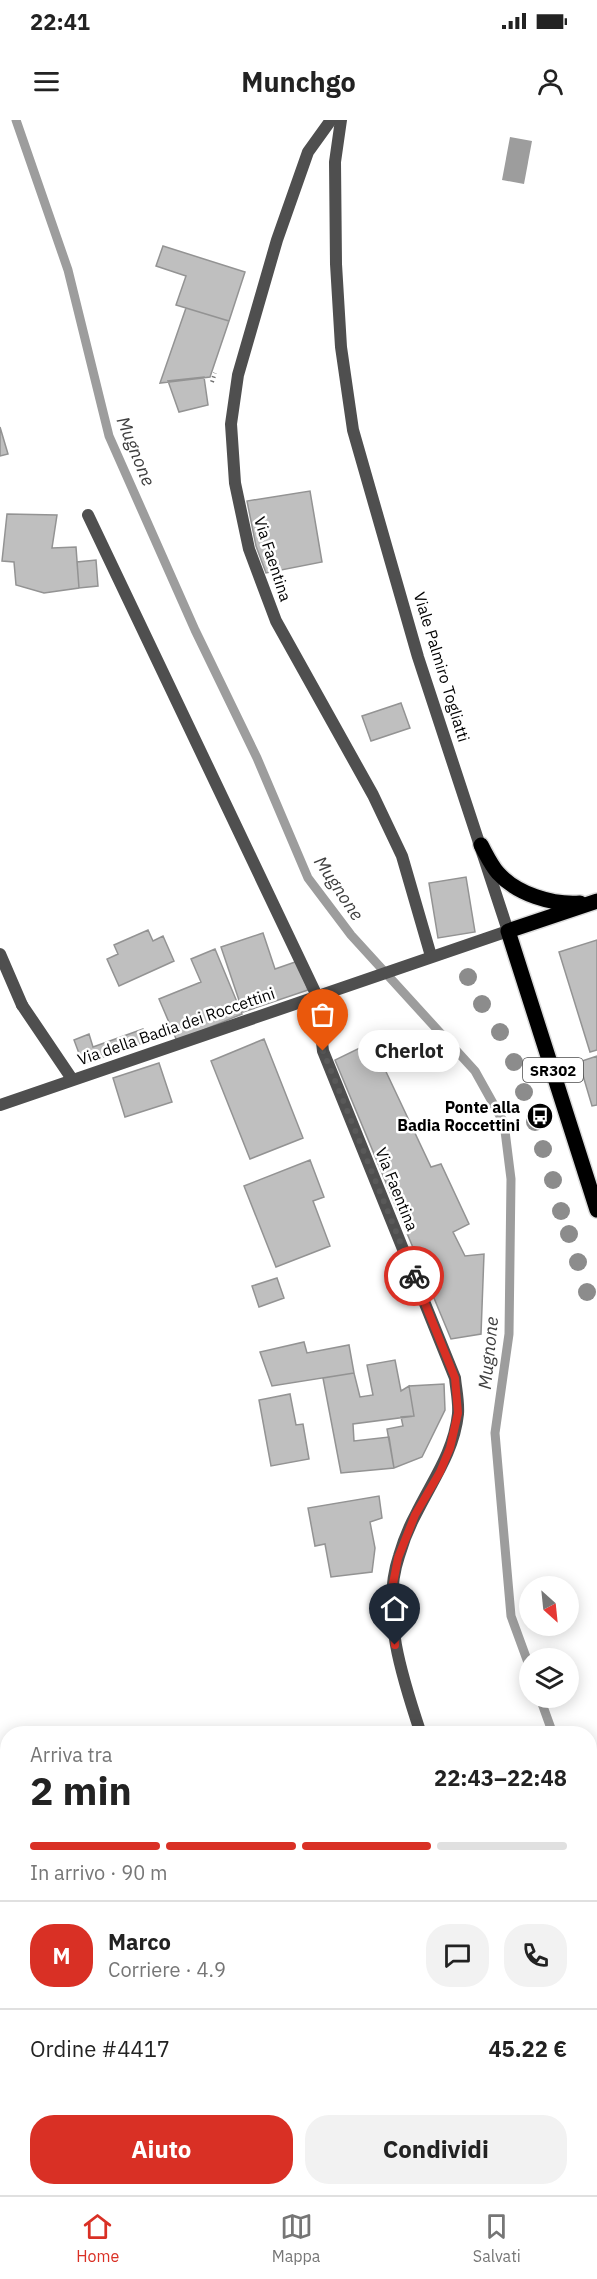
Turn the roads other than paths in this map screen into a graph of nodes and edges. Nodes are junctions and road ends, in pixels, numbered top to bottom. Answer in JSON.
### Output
{"nodes":[{"id":1,"x":331,"y":120,"type":"edge"},
{"id":2,"x":341,"y":120,"type":"edge"},
{"id":3,"x":88,"y":515,"type":"dead end"},
{"id":4,"x":480,"y":845,"type":"junction"},
{"id":5,"x":596,"y":901,"type":"edge"},
{"id":6,"x":508,"y":931,"type":"junction"},
{"id":7,"x":0,"y":954,"type":"edge"},
{"id":8,"x":426,"y":958,"type":"junction"},
{"id":9,"x":321,"y":995,"type":"junction"},
{"id":10,"x":72,"y":1079,"type":"junction"},
{"id":11,"x":0,"y":1105,"type":"edge"},
{"id":12,"x":597,"y":1210,"type":"edge"},
{"id":13,"x":419,"y":1726,"type":"edge"}],
"edges":[{"from":1,"to":8,"type":"street","name":"Via Faentina"},
{"from":2,"to":4,"type":"street","name":"Viale Palmiro Togliatti","number":"SR302"},
{"from":3,"to":9,"type":"street","name":"Via Faentina"},
{"from":4,"to":5,"type":"main road"},
{"from":4,"to":6,"type":"street","name":"Viale Palmiro Togliatti","number":"SR302"},
{"from":5,"to":6,"type":"main road"},
{"from":6,"to":8,"type":"street"},
{"from":6,"to":12,"type":"main road","name":"Viale Palmiro Togliatti","number":"SR302"},
{"from":7,"to":10,"type":"street","name":"Via della Badia dei Roccettini"},
{"from":8,"to":9,"type":"street","name":"Via della Badia dei Roccettini"},
{"from":9,"to":10,"type":"street","name":"Via della Badia dei Roccettini"},
{"from":9,"to":13,"type":"street","name":"Via Faentina"},
{"from":10,"to":11,"type":"street","name":"Via della Badia dei Roccettini"}]}
